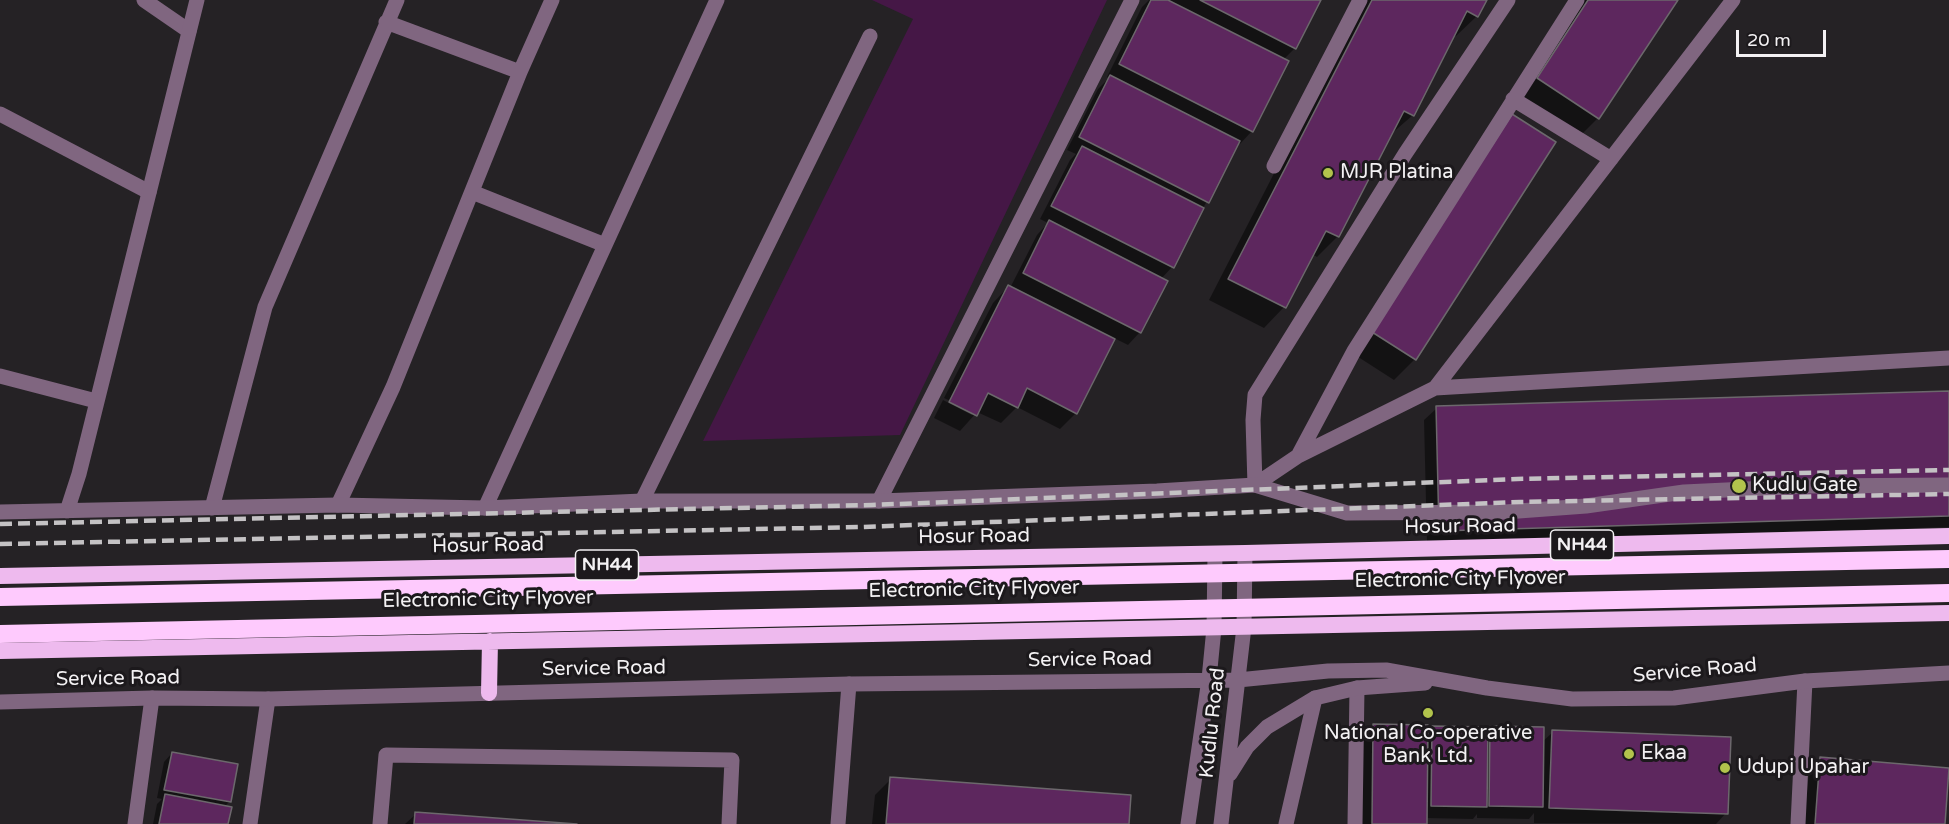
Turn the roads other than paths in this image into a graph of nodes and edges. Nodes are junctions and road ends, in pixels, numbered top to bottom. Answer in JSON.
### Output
{"nodes":[{"id":1,"x":144,"y":0,"type":"edge"},
{"id":2,"x":197,"y":0,"type":"edge"},
{"id":3,"x":397,"y":0,"type":"edge"},
{"id":4,"x":552,"y":0,"type":"edge"},
{"id":5,"x":717,"y":0,"type":"edge"},
{"id":6,"x":1132,"y":0,"type":"edge"},
{"id":7,"x":1360,"y":0,"type":"edge"},
{"id":8,"x":1508,"y":0,"type":"edge"},
{"id":9,"x":1577,"y":0,"type":"edge"},
{"id":10,"x":1733,"y":0,"type":"edge"},
{"id":11,"x":386,"y":22,"type":"junction"},
{"id":12,"x":189,"y":31,"type":"junction"},
{"id":13,"x":870,"y":36,"type":"dead end"},
{"id":14,"x":520,"y":72,"type":"junction"},
{"id":15,"x":1513,"y":99,"type":"junction"},
{"id":16,"x":0,"y":114,"type":"edge"},
{"id":17,"x":1611,"y":159,"type":"junction"},
{"id":18,"x":1274,"y":166,"type":"dead end"},
{"id":19,"x":149,"y":192,"type":"junction"},
{"id":20,"x":472,"y":192,"type":"junction"},
{"id":21,"x":605,"y":244,"type":"junction"},
{"id":22,"x":1949,"y":358,"type":"edge"},
{"id":23,"x":0,"y":376,"type":"edge"},
{"id":24,"x":1435,"y":388,"type":"junction"},
{"id":25,"x":96,"y":401,"type":"junction"},
{"id":26,"x":1298,"y":456,"type":"junction"},
{"id":27,"x":1255,"y":485,"type":"junction"},
{"id":28,"x":1949,"y":485,"type":"edge"},
{"id":29,"x":642,"y":501,"type":"junction"},
{"id":30,"x":879,"y":501,"type":"junction"},
{"id":31,"x":338,"y":505,"type":"junction"},
{"id":32,"x":212,"y":508,"type":"junction"},
{"id":33,"x":485,"y":508,"type":"junction"},
{"id":34,"x":67,"y":511,"type":"junction"},
{"id":35,"x":0,"y":512,"type":"edge"},
{"id":36,"x":1949,"y":537,"type":"edge"},
{"id":37,"x":1215,"y":554,"type":"junction"},
{"id":38,"x":1245,"y":554,"type":"junction"},
{"id":39,"x":1949,"y":559,"type":"edge"},
{"id":40,"x":0,"y":576,"type":"edge"},
{"id":41,"x":1949,"y":593,"type":"edge"},
{"id":42,"x":0,"y":597,"type":"edge"},
{"id":43,"x":1949,"y":613,"type":"edge"},
{"id":44,"x":1244,"y":627,"type":"junction"},
{"id":45,"x":1214,"y":628,"type":"junction"},
{"id":46,"x":0,"y":634,"type":"edge"},
{"id":47,"x":490,"y":641,"type":"junction"},
{"id":48,"x":0,"y":651,"type":"edge"},
{"id":49,"x":1949,"y":673,"type":"edge"},
{"id":50,"x":1209,"y":679,"type":"junction"},
{"id":51,"x":1238,"y":680,"type":"junction"},
{"id":52,"x":1446,"y":681,"type":"junction"},
{"id":53,"x":1805,"y":681,"type":"junction"},
{"id":54,"x":849,"y":684,"type":"junction"},
{"id":55,"x":1357,"y":688,"type":"junction"},
{"id":56,"x":489,"y":693,"type":"junction"},
{"id":57,"x":152,"y":698,"type":"junction"},
{"id":58,"x":1315,"y":698,"type":"junction"},
{"id":59,"x":268,"y":699,"type":"junction"},
{"id":60,"x":0,"y":702,"type":"edge"},
{"id":61,"x":1228,"y":778,"type":"junction"},
{"id":62,"x":135,"y":824,"type":"edge"},
{"id":63,"x":250,"y":824,"type":"edge"},
{"id":64,"x":380,"y":824,"type":"edge"},
{"id":65,"x":729,"y":824,"type":"edge"},
{"id":66,"x":838,"y":824,"type":"edge"},
{"id":67,"x":1188,"y":824,"type":"edge"},
{"id":68,"x":1221,"y":824,"type":"edge"},
{"id":69,"x":1286,"y":824,"type":"edge"},
{"id":70,"x":1355,"y":824,"type":"edge"},
{"id":71,"x":1798,"y":824,"type":"edge"}],
"edges":[{"from":1,"to":12,"type":"street"},
{"from":2,"to":12,"type":"street"},
{"from":3,"to":11,"type":"street"},
{"from":4,"to":14,"type":"street"},
{"from":5,"to":21,"type":"street"},
{"from":6,"to":30,"type":"street"},
{"from":7,"to":18,"type":"street"},
{"from":8,"to":27,"type":"street"},
{"from":9,"to":15,"type":"street"},
{"from":10,"to":17,"type":"street"},
{"from":11,"to":14,"type":"street"},
{"from":11,"to":32,"type":"street"},
{"from":12,"to":19,"type":"street"},
{"from":13,"to":29,"type":"street"},
{"from":14,"to":20,"type":"street"},
{"from":15,"to":17,"type":"street"},
{"from":15,"to":26,"type":"street"},
{"from":16,"to":19,"type":"street"},
{"from":17,"to":24,"type":"street"},
{"from":19,"to":25,"type":"street"},
{"from":20,"to":21,"type":"street"},
{"from":20,"to":31,"type":"street"},
{"from":21,"to":33,"type":"street"},
{"from":22,"to":24,"type":"street"},
{"from":23,"to":25,"type":"street"},
{"from":24,"to":26,"type":"street"},
{"from":25,"to":34,"type":"street"},
{"from":26,"to":27,"type":"street"},
{"from":27,"to":28,"type":"street","name":"Hosur Road"},
{"from":27,"to":30,"type":"street"},
{"from":29,"to":30,"type":"street"},
{"from":29,"to":33,"type":"street"},
{"from":31,"to":32,"type":"street"},
{"from":31,"to":33,"type":"street"},
{"from":32,"to":34,"type":"street"},
{"from":34,"to":35,"type":"street"},
{"from":36,"to":38,"type":"highway","name":"Hosur Road","number":"NH44"},
{"from":37,"to":38,"type":"highway","name":"Hosur Road","number":"NH44"},
{"from":37,"to":40,"type":"highway","name":"Hosur Road","number":"NH44"},
{"from":37,"to":45,"type":"street","name":"Kudlu Road"},
{"from":38,"to":44,"type":"street","name":"Kudlu Road"},
{"from":39,"to":42,"type":"highway","name":"Electronic City Flyover","bridge":true},
{"from":41,"to":46,"type":"highway","name":"Electronic City Flyover","bridge":true},
{"from":43,"to":44,"type":"highway"},
{"from":44,"to":45,"type":"highway"},
{"from":44,"to":51,"type":"street","name":"Kudlu Road"},
{"from":45,"to":47,"type":"highway"},
{"from":45,"to":50,"type":"street","name":"Kudlu Road"},
{"from":47,"to":48,"type":"highway"},
{"from":47,"to":56,"type":"highway"},
{"from":49,"to":53,"type":"street","name":"Service Road"},
{"from":50,"to":51,"type":"street","name":"Service Road"},
{"from":50,"to":54,"type":"street","name":"Service Road"},
{"from":50,"to":67,"type":"street","name":"Kudlu Road"},
{"from":51,"to":52,"type":"street","name":"Service Road"},
{"from":51,"to":61,"type":"street","name":"Kudlu Road"},
{"from":52,"to":53,"type":"street","name":"Service Road"},
{"from":52,"to":55,"type":"street"},
{"from":53,"to":71,"type":"street"},
{"from":54,"to":56,"type":"street","name":"Service Road"},
{"from":54,"to":66,"type":"street"},
{"from":55,"to":58,"type":"street"},
{"from":55,"to":70,"type":"street"},
{"from":56,"to":59,"type":"street","name":"Service Road"},
{"from":57,"to":59,"type":"street","name":"Service Road"},
{"from":57,"to":60,"type":"street","name":"Service Road"},
{"from":57,"to":62,"type":"street"},
{"from":58,"to":61,"type":"street"},
{"from":58,"to":69,"type":"street"},
{"from":59,"to":63,"type":"street"},
{"from":61,"to":68,"type":"street","name":"Kudlu Road"},
{"from":64,"to":65,"type":"street"}]}
